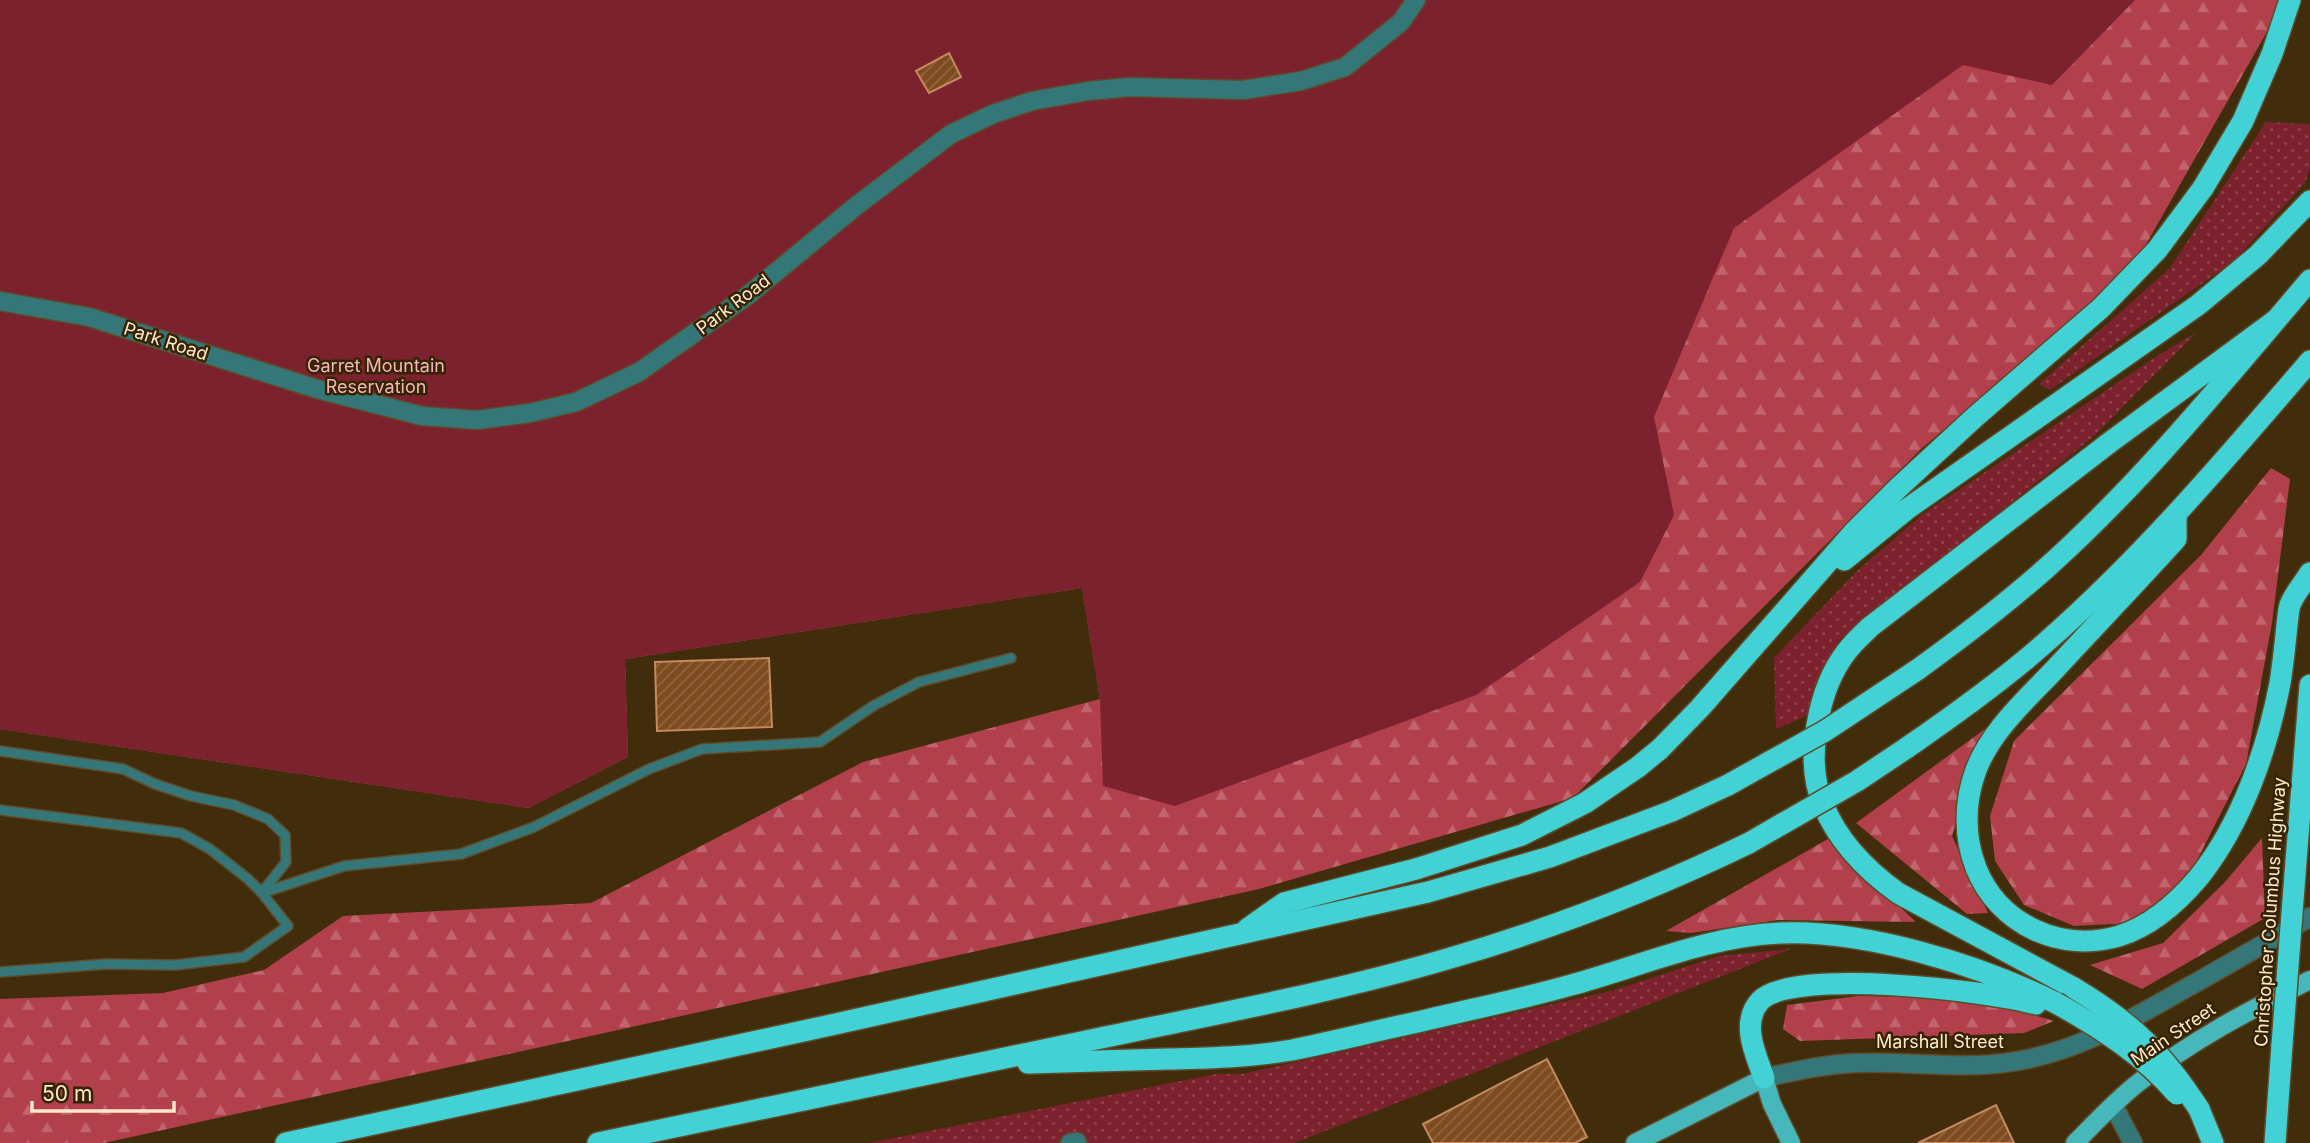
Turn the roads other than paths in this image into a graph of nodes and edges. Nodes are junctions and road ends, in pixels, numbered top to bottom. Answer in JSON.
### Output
{"nodes":[{"id":1,"x":1416,"y":0,"type":"edge"},
{"id":2,"x":2290,"y":0,"type":"edge"},
{"id":3,"x":2310,"y":201,"type":"edge"},
{"id":4,"x":2310,"y":280,"type":"edge"},
{"id":5,"x":0,"y":301,"type":"edge"},
{"id":6,"x":2276,"y":320,"type":"junction"},
{"id":7,"x":2310,"y":361,"type":"edge"},
{"id":8,"x":2176,"y":515,"type":"junction"},
{"id":9,"x":2310,"y":573,"type":"edge"},
{"id":10,"x":1755,"y":644,"type":"junction"},
{"id":11,"x":1011,"y":658,"type":"dead end"},
{"id":12,"x":2310,"y":685,"type":"edge"},
{"id":13,"x":0,"y":751,"type":"edge"},
{"id":14,"x":0,"y":810,"type":"edge"},
{"id":15,"x":262,"y":893,"type":"junction"},
{"id":16,"x":2310,"y":917,"type":"edge"},
{"id":17,"x":1235,"y":936,"type":"junction"},
{"id":18,"x":0,"y":972,"type":"edge"},
{"id":19,"x":2310,"y":979,"type":"edge"},
{"id":20,"x":2054,"y":1006,"type":"junction"},
{"id":21,"x":972,"y":1065,"type":"junction"},
{"id":22,"x":1764,"y":1078,"type":"junction"},
{"id":23,"x":2113,"y":1105,"type":"junction"},
{"id":24,"x":2196,"y":1111,"type":"junction"},
{"id":25,"x":1077,"y":1142,"type":"edge"},
{"id":26,"x":286,"y":1143,"type":"edge"},
{"id":27,"x":598,"y":1143,"type":"edge"},
{"id":28,"x":1070,"y":1143,"type":"edge"},
{"id":29,"x":1635,"y":1143,"type":"edge"},
{"id":30,"x":1791,"y":1143,"type":"edge"},
{"id":31,"x":2075,"y":1143,"type":"edge"},
{"id":32,"x":2133,"y":1143,"type":"edge"},
{"id":33,"x":2211,"y":1143,"type":"edge"},
{"id":34,"x":2275,"y":1143,"type":"edge"}],
"edges":[{"from":1,"to":5,"type":"street","name":"Park Road"},
{"from":2,"to":10,"type":"highway"},
{"from":3,"to":10,"type":"highway"},
{"from":4,"to":6,"type":"highway"},
{"from":6,"to":17,"type":"highway","bridge":true},
{"from":6,"to":24,"type":"highway","bridge":true},
{"from":7,"to":8,"type":"highway"},
{"from":8,"to":9,"type":"highway"},
{"from":8,"to":21,"type":"highway","bridge":true},
{"from":10,"to":17,"type":"highway"},
{"from":11,"to":15,"type":"lane"},
{"from":12,"to":34,"type":"highway","name":"Christopher Columbus Highway","bridge":true},
{"from":13,"to":15,"type":"lane"},
{"from":14,"to":15,"type":"lane"},
{"from":15,"to":18,"type":"lane"},
{"from":16,"to":22,"type":"street","name":"Marshall Street"},
{"from":17,"to":26,"type":"highway"},
{"from":19,"to":23,"type":"main road","name":"Main Street"},
{"from":20,"to":21,"type":"highway"},
{"from":20,"to":22,"type":"highway"},
{"from":20,"to":24,"type":"highway","bridge":true},
{"from":21,"to":27,"type":"highway"},
{"from":22,"to":29,"type":"main road","name":"Marshall Street"},
{"from":22,"to":30,"type":"main road"},
{"from":23,"to":31,"type":"main road","name":"Main Street"},
{"from":23,"to":32,"type":"street"},
{"from":24,"to":33,"type":"highway"},
{"from":25,"to":28,"type":"street"}]}
